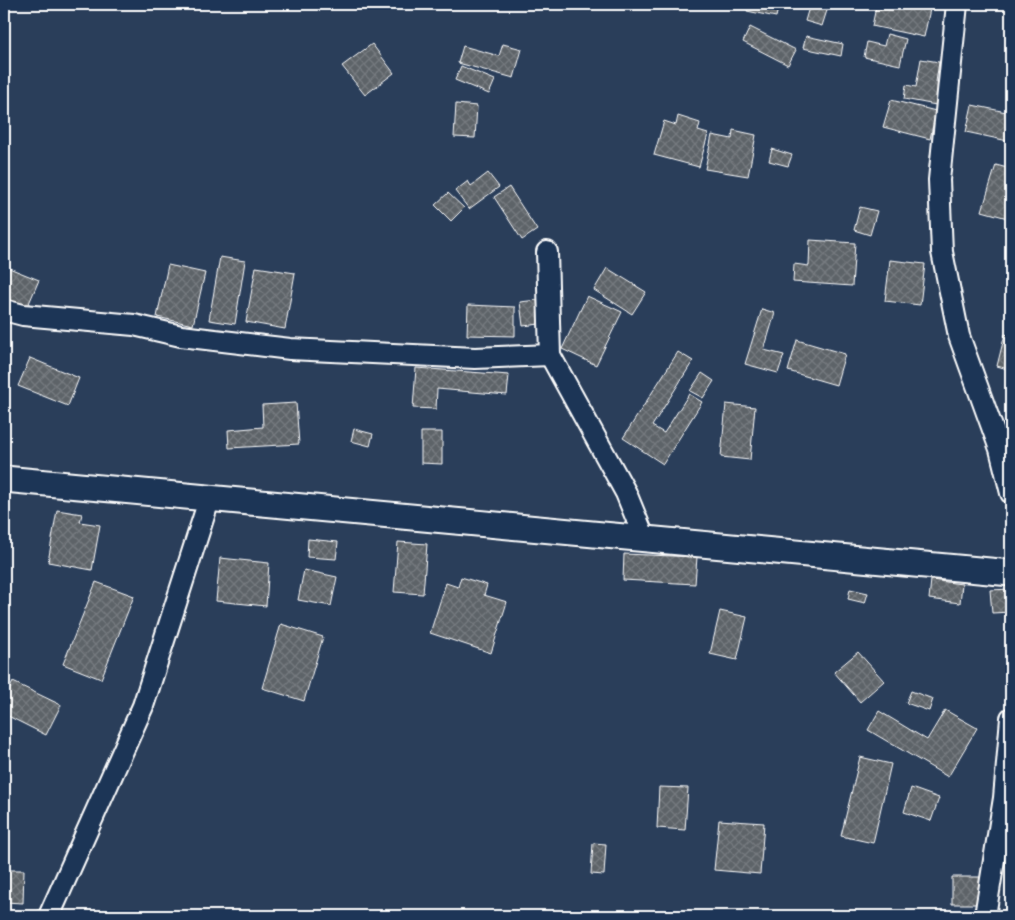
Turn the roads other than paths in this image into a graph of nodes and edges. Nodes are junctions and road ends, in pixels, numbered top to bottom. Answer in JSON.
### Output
{"nodes":[{"id":1,"x":957,"y":4,"type":"edge"},
{"id":2,"x":547,"y":252,"type":"dead end"},
{"id":3,"x":4,"y":310,"type":"edge"},
{"id":4,"x":550,"y":355,"type":"junction"},
{"id":5,"x":4,"y":478,"type":"edge"},
{"id":6,"x":1011,"y":493,"type":"edge"},
{"id":7,"x":210,"y":497,"type":"junction"},
{"id":8,"x":644,"y":537,"type":"junction"},
{"id":9,"x":1011,"y":573,"type":"edge"},
{"id":10,"x":1011,"y":718,"type":"edge"},
{"id":11,"x":1008,"y":806,"type":"edge"},
{"id":12,"x":49,"y":916,"type":"edge"},
{"id":13,"x":985,"y":916,"type":"edge"}],
"edges":[{"from":1,"to":6,"type":"street"},
{"from":2,"to":4,"type":"street"},
{"from":3,"to":4,"type":"street"},
{"from":4,"to":8,"type":"street"},
{"from":5,"to":7,"type":"street"},
{"from":7,"to":8,"type":"street"},
{"from":7,"to":12,"type":"street"},
{"from":8,"to":9,"type":"street"},
{"from":10,"to":11,"type":"street"},
{"from":11,"to":13,"type":"street"}]}
